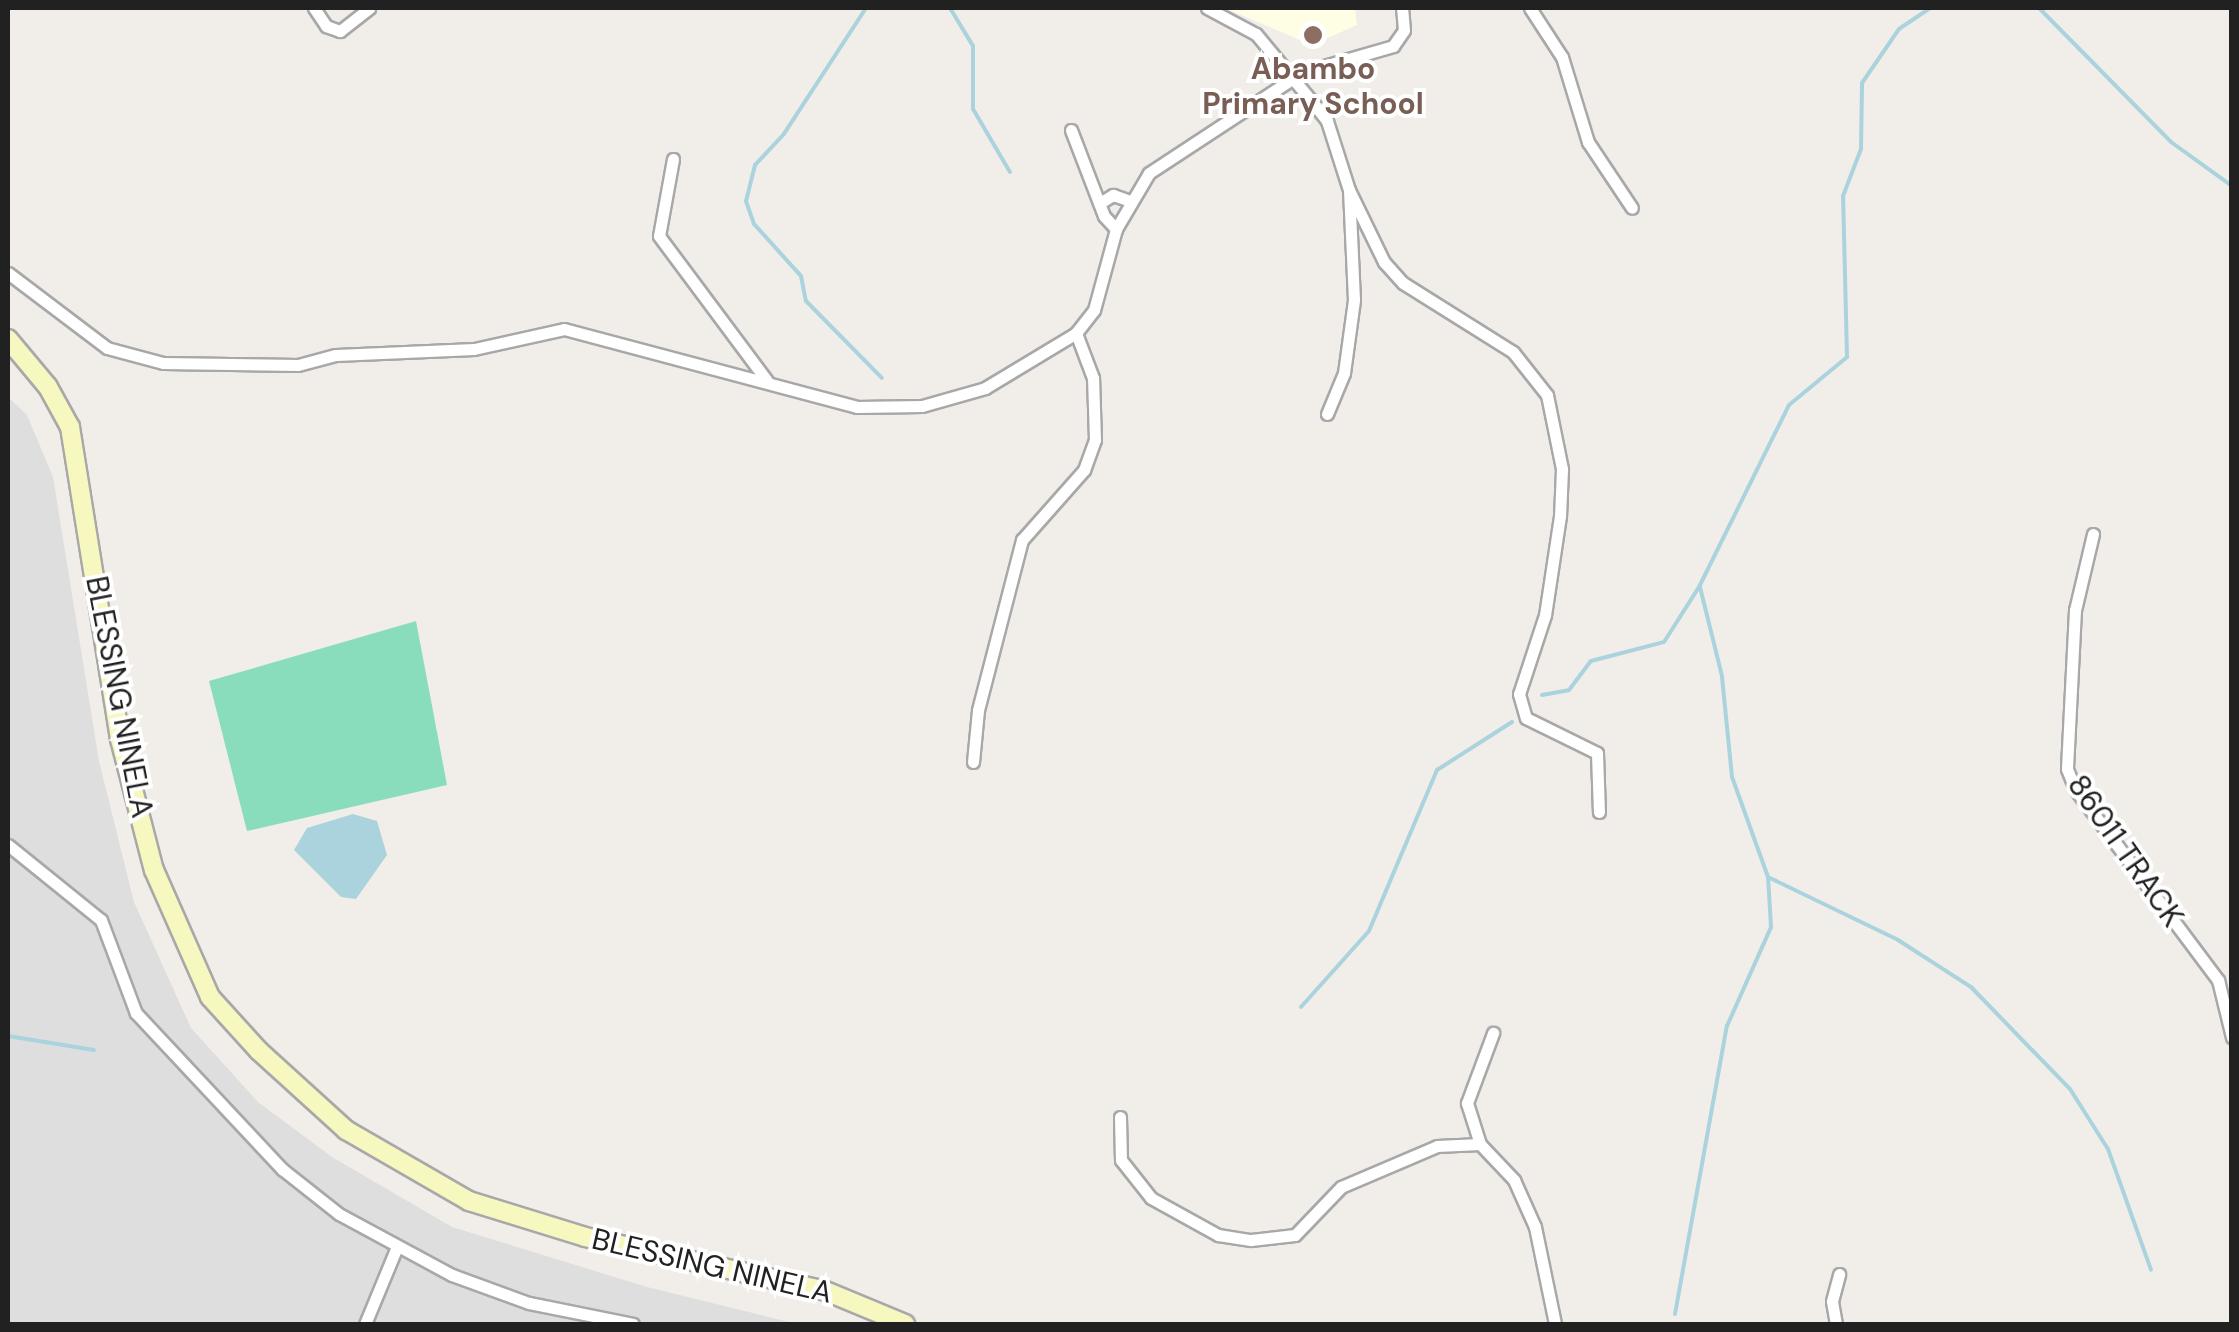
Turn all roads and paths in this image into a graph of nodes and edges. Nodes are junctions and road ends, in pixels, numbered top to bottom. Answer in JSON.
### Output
{"nodes":[{"id":1,"x":314,"y":8,"type":"edge"},
{"id":2,"x":370,"y":8,"type":"edge"},
{"id":3,"x":1207,"y":8,"type":"edge"},
{"id":4,"x":1402,"y":8,"type":"edge"},
{"id":5,"x":1530,"y":8,"type":"edge"},
{"id":6,"x":1292,"y":78,"type":"junction"},
{"id":7,"x":1071,"y":130,"type":"dead end"},
{"id":8,"x":673,"y":160,"type":"dead end"},
{"id":9,"x":1349,"y":190,"type":"junction"},
{"id":10,"x":1130,"y":200,"type":"junction"},
{"id":11,"x":1103,"y":201,"type":"junction"},
{"id":12,"x":1632,"y":208,"type":"dead end"},
{"id":13,"x":1116,"y":228,"type":"junction"},
{"id":14,"x":8,"y":273,"type":"edge"},
{"id":15,"x":1076,"y":333,"type":"junction"},
{"id":16,"x":8,"y":339,"type":"edge"},
{"id":17,"x":768,"y":381,"type":"junction"},
{"id":18,"x":1327,"y":414,"type":"dead end"},
{"id":19,"x":2093,"y":534,"type":"dead end"},
{"id":20,"x":973,"y":762,"type":"dead end"},
{"id":21,"x":1599,"y":812,"type":"dead end"},
{"id":22,"x":8,"y":845,"type":"edge"},
{"id":23,"x":2228,"y":992,"type":"edge"},
{"id":24,"x":1493,"y":1033,"type":"dead end"},
{"id":25,"x":2232,"y":1037,"type":"edge"},
{"id":26,"x":1120,"y":1117,"type":"dead end"},
{"id":27,"x":1480,"y":1144,"type":"junction"},
{"id":28,"x":396,"y":1248,"type":"junction"},
{"id":29,"x":1839,"y":1274,"type":"dead end"},
{"id":30,"x":365,"y":1324,"type":"edge"},
{"id":31,"x":633,"y":1324,"type":"edge"},
{"id":32,"x":905,"y":1324,"type":"edge"},
{"id":33,"x":1555,"y":1324,"type":"edge"},
{"id":34,"x":1836,"y":1324,"type":"edge"}],
"edges":[{"from":1,"to":2,"type":"street"},
{"from":3,"to":6,"type":"street"},
{"from":4,"to":6,"type":"street"},
{"from":5,"to":12,"type":"street"},
{"from":6,"to":9,"type":"street"},
{"from":6,"to":10,"type":"street"},
{"from":7,"to":11,"type":"street"},
{"from":8,"to":17,"type":"street"},
{"from":9,"to":18,"type":"street"},
{"from":9,"to":21,"type":"street"},
{"from":10,"to":11,"type":"street"},
{"from":10,"to":13,"type":"street"},
{"from":11,"to":13,"type":"street"},
{"from":13,"to":15,"type":"street"},
{"from":14,"to":17,"type":"street"},
{"from":15,"to":17,"type":"street"},
{"from":15,"to":20,"type":"street"},
{"from":16,"to":32,"type":"street","name":"BLESSING NINELA"},
{"from":19,"to":23,"type":"street","name":"86011 TRACK"},
{"from":22,"to":28,"type":"street"},
{"from":23,"to":25,"type":"street","name":"86011 TRACK"},
{"from":24,"to":27,"type":"street"},
{"from":26,"to":27,"type":"street"},
{"from":27,"to":33,"type":"street"},
{"from":28,"to":30,"type":"street"},
{"from":28,"to":31,"type":"street"},
{"from":29,"to":34,"type":"street"}]}
